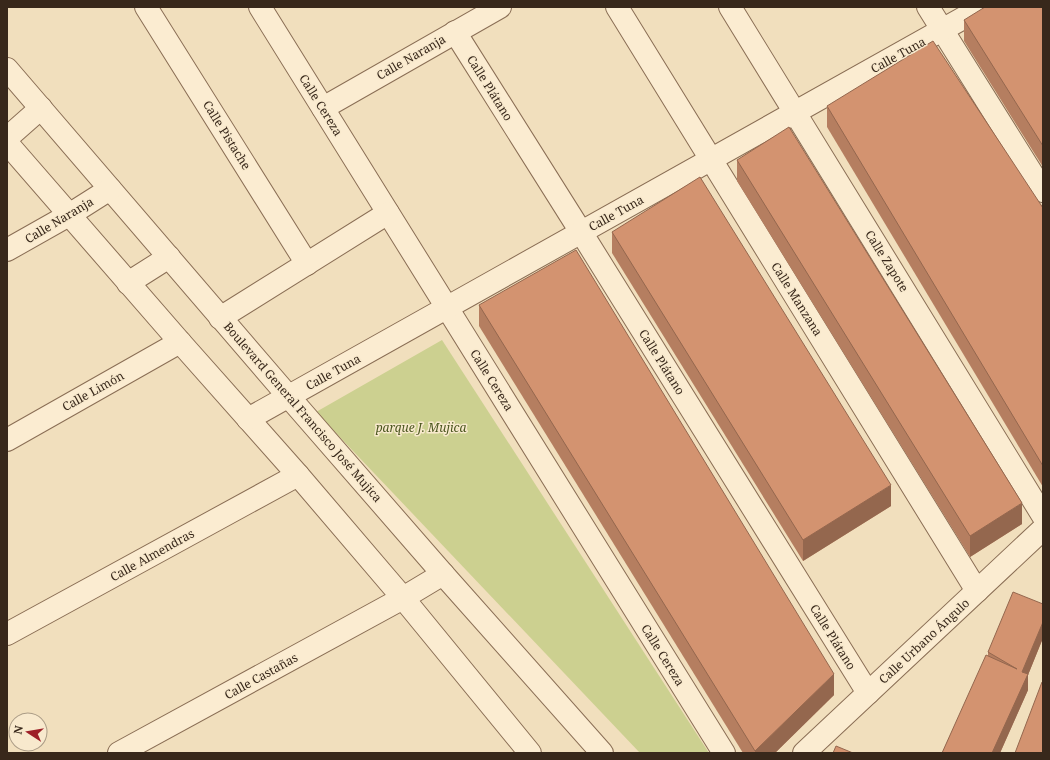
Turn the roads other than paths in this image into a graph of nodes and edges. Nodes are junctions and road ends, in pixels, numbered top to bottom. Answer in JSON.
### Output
{"nodes":[{"id":1,"x":146,"y":7,"type":"edge"},
{"id":2,"x":260,"y":7,"type":"edge"},
{"id":3,"x":500,"y":7,"type":"edge"},
{"id":4,"x":617,"y":7,"type":"edge"},
{"id":5,"x":730,"y":7,"type":"edge"},
{"id":6,"x":928,"y":7,"type":"edge"},
{"id":7,"x":983,"y":7,"type":"edge"},
{"id":8,"x":942,"y":30,"type":"junction"},
{"id":9,"x":455,"y":32,"type":"junction"},
{"id":10,"x":7,"y":68,"type":"edge"},
{"id":11,"x":41,"y":108,"type":"junction"},
{"id":12,"x":323,"y":108,"type":"junction"},
{"id":13,"x":795,"y":112,"type":"junction"},
{"id":14,"x":7,"y":138,"type":"edge"},
{"id":15,"x":7,"y":142,"type":"edge"},
{"id":16,"x":712,"y":159,"type":"junction"},
{"id":17,"x":110,"y":189,"type":"junction"},
{"id":18,"x":1043,"y":191,"type":"edge"},
{"id":19,"x":388,"y":213,"type":"junction"},
{"id":20,"x":69,"y":215,"type":"junction"},
{"id":21,"x":581,"y":232,"type":"junction"},
{"id":22,"x":7,"y":250,"type":"edge"},
{"id":23,"x":169,"y":257,"type":"junction"},
{"id":24,"x":307,"y":264,"type":"junction"},
{"id":25,"x":128,"y":283,"type":"junction"},
{"id":26,"x":447,"y":308,"type":"junction"},
{"id":27,"x":220,"y":318,"type":"junction"},
{"id":28,"x":180,"y":342,"type":"junction"},
{"id":29,"x":289,"y":396,"type":"junction"},
{"id":30,"x":248,"y":419,"type":"junction"},
{"id":31,"x":7,"y":440,"type":"edge"},
{"id":32,"x":298,"y":475,"type":"junction"},
{"id":33,"x":1043,"y":516,"type":"edge"},
{"id":34,"x":1043,"y":529,"type":"edge"},
{"id":35,"x":443,"y":574,"type":"junction"},
{"id":36,"x":977,"y":591,"type":"junction"},
{"id":37,"x":403,"y":598,"type":"junction"},
{"id":38,"x":7,"y":634,"type":"edge"},
{"id":39,"x":868,"y":693,"type":"junction"},
{"id":40,"x":119,"y":753,"type":"edge"},
{"id":41,"x":530,"y":753,"type":"edge"},
{"id":42,"x":602,"y":753,"type":"edge"},
{"id":43,"x":724,"y":753,"type":"edge"},
{"id":44,"x":804,"y":753,"type":"edge"}],
"edges":[{"from":1,"to":24,"type":"street","name":"Calle Pistache"},
{"from":2,"to":12,"type":"street","name":"Calle Cereza"},
{"from":3,"to":9,"type":"street","name":"Calle Naranja"},
{"from":4,"to":16,"type":"street","name":"Calle Manzana"},
{"from":5,"to":13,"type":"street","name":"Calle Zapote"},
{"from":6,"to":8,"type":"street"},
{"from":7,"to":8,"type":"street","name":"Calle Tuna"},
{"from":8,"to":13,"type":"street","name":"Calle Tuna"},
{"from":8,"to":18,"type":"street"},
{"from":9,"to":12,"type":"street","name":"Calle Naranja"},
{"from":9,"to":21,"type":"street","name":"Calle Plátano"},
{"from":10,"to":11,"type":"street","name":"Boulevard General Francisco José Mujica"},
{"from":11,"to":14,"type":"street"},
{"from":11,"to":17,"type":"street","name":"Boulevard General Francisco José Mujica"},
{"from":12,"to":19,"type":"street","name":"Calle Cereza"},
{"from":13,"to":16,"type":"street","name":"Calle Tuna"},
{"from":13,"to":33,"type":"street","name":"Calle Zapote"},
{"from":15,"to":20,"type":"street"},
{"from":16,"to":21,"type":"street","name":"Calle Tuna"},
{"from":16,"to":36,"type":"street","name":"Calle Manzana"},
{"from":17,"to":20,"type":"street","name":"Calle Naranja"},
{"from":17,"to":23,"type":"street","name":"Boulevard General Francisco José Mujica"},
{"from":19,"to":24,"type":"street"},
{"from":19,"to":26,"type":"street","name":"Calle Cereza"},
{"from":20,"to":22,"type":"street","name":"Calle Naranja"},
{"from":20,"to":25,"type":"street"},
{"from":21,"to":26,"type":"street","name":"Calle Tuna"},
{"from":21,"to":39,"type":"street","name":"Calle Plátano"},
{"from":23,"to":25,"type":"street"},
{"from":23,"to":27,"type":"street","name":"Boulevard General Francisco José Mujica"},
{"from":24,"to":27,"type":"street"},
{"from":25,"to":28,"type":"street"},
{"from":26,"to":29,"type":"street","name":"Calle Tuna"},
{"from":26,"to":43,"type":"street","name":"Calle Cereza"},
{"from":27,"to":29,"type":"street","name":"Boulevard General Francisco José Mujica"},
{"from":28,"to":30,"type":"street"},
{"from":28,"to":31,"type":"street","name":"Calle Limón"},
{"from":29,"to":30,"type":"street","name":"Calle Tuna"},
{"from":29,"to":35,"type":"street","name":"Boulevard General Francisco José Mujica"},
{"from":30,"to":32,"type":"street"},
{"from":32,"to":37,"type":"street"},
{"from":32,"to":38,"type":"street","name":"Calle Almendras"},
{"from":34,"to":36,"type":"street","name":"Calle Urbano Ángulo"},
{"from":35,"to":37,"type":"street","name":"Calle Castañas"},
{"from":35,"to":42,"type":"street","name":"Boulevard General Francisco José Mujica"},
{"from":36,"to":39,"type":"street","name":"Calle Urbano Ángulo"},
{"from":37,"to":40,"type":"street","name":"Calle Castañas"},
{"from":37,"to":41,"type":"street"},
{"from":39,"to":44,"type":"street","name":"Calle Urbano Ángulo"}]}
